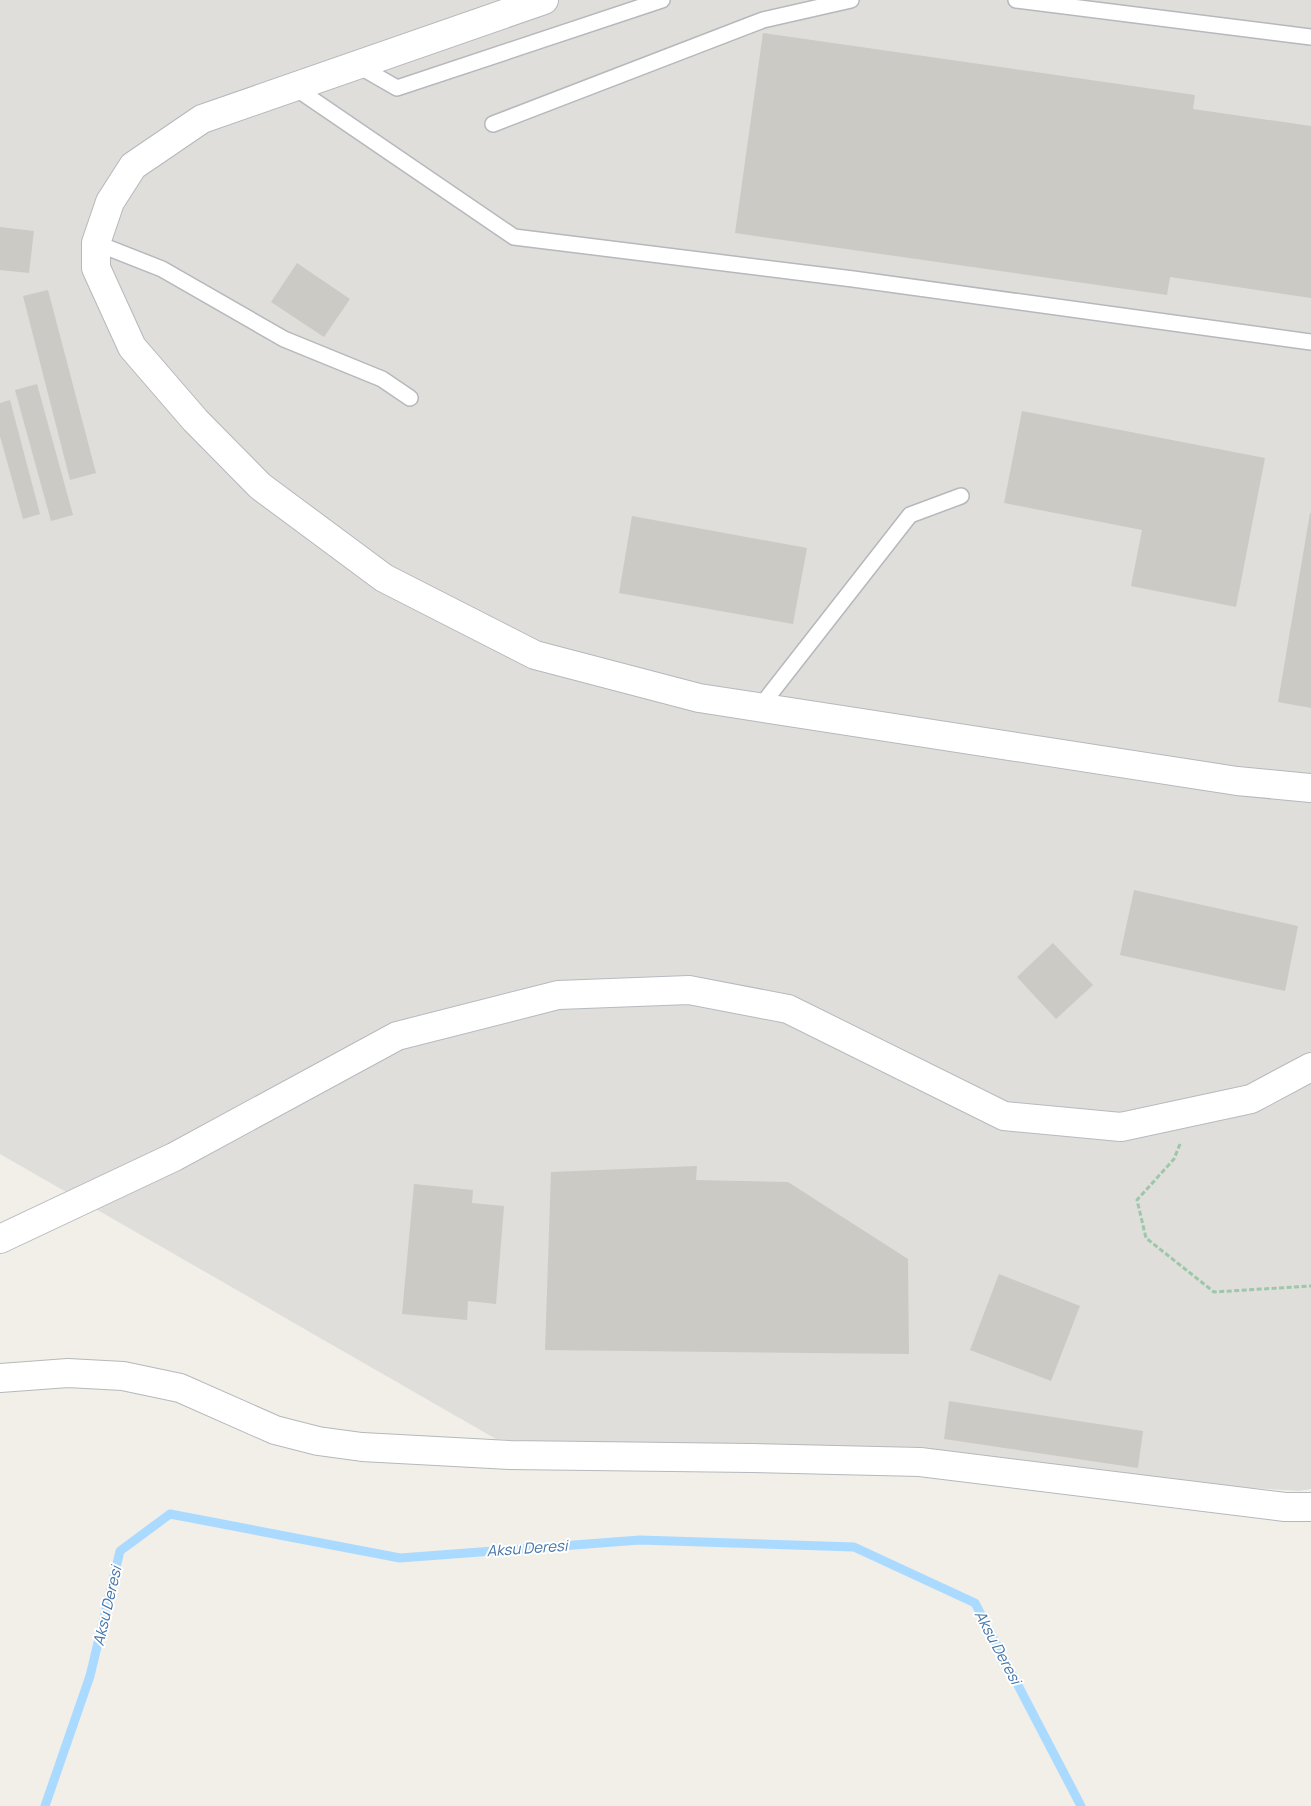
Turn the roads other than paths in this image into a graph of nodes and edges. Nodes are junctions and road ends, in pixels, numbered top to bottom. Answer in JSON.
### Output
{"nodes":[{"id":1,"x":544,"y":0,"type":"edge"},
{"id":2,"x":662,"y":0,"type":"edge"},
{"id":3,"x":851,"y":0,"type":"edge"},
{"id":4,"x":1016,"y":0,"type":"edge"},
{"id":5,"x":1311,"y":37,"type":"edge"},
{"id":6,"x":357,"y":65,"type":"junction"},
{"id":7,"x":294,"y":87,"type":"junction"},
{"id":8,"x":493,"y":124,"type":"dead end"},
{"id":9,"x":96,"y":243,"type":"junction"},
{"id":10,"x":1311,"y":342,"type":"edge"},
{"id":11,"x":410,"y":398,"type":"dead end"},
{"id":12,"x":961,"y":496,"type":"dead end"},
{"id":13,"x":760,"y":707,"type":"junction"},
{"id":14,"x":1311,"y":788,"type":"edge"},
{"id":15,"x":1311,"y":1067,"type":"edge"},
{"id":16,"x":0,"y":1239,"type":"edge"},
{"id":17,"x":0,"y":1378,"type":"edge"},
{"id":18,"x":1311,"y":1507,"type":"edge"}],
"edges":[{"from":1,"to":6,"type":"street"},
{"from":2,"to":6,"type":"lane"},
{"from":3,"to":8,"type":"lane"},
{"from":4,"to":5,"type":"lane"},
{"from":6,"to":7,"type":"street"},
{"from":7,"to":9,"type":"street"},
{"from":7,"to":10,"type":"lane"},
{"from":9,"to":11,"type":"lane"},
{"from":9,"to":13,"type":"street"},
{"from":12,"to":13,"type":"lane"},
{"from":13,"to":14,"type":"street"},
{"from":15,"to":16,"type":"street"},
{"from":17,"to":18,"type":"street"}]}
